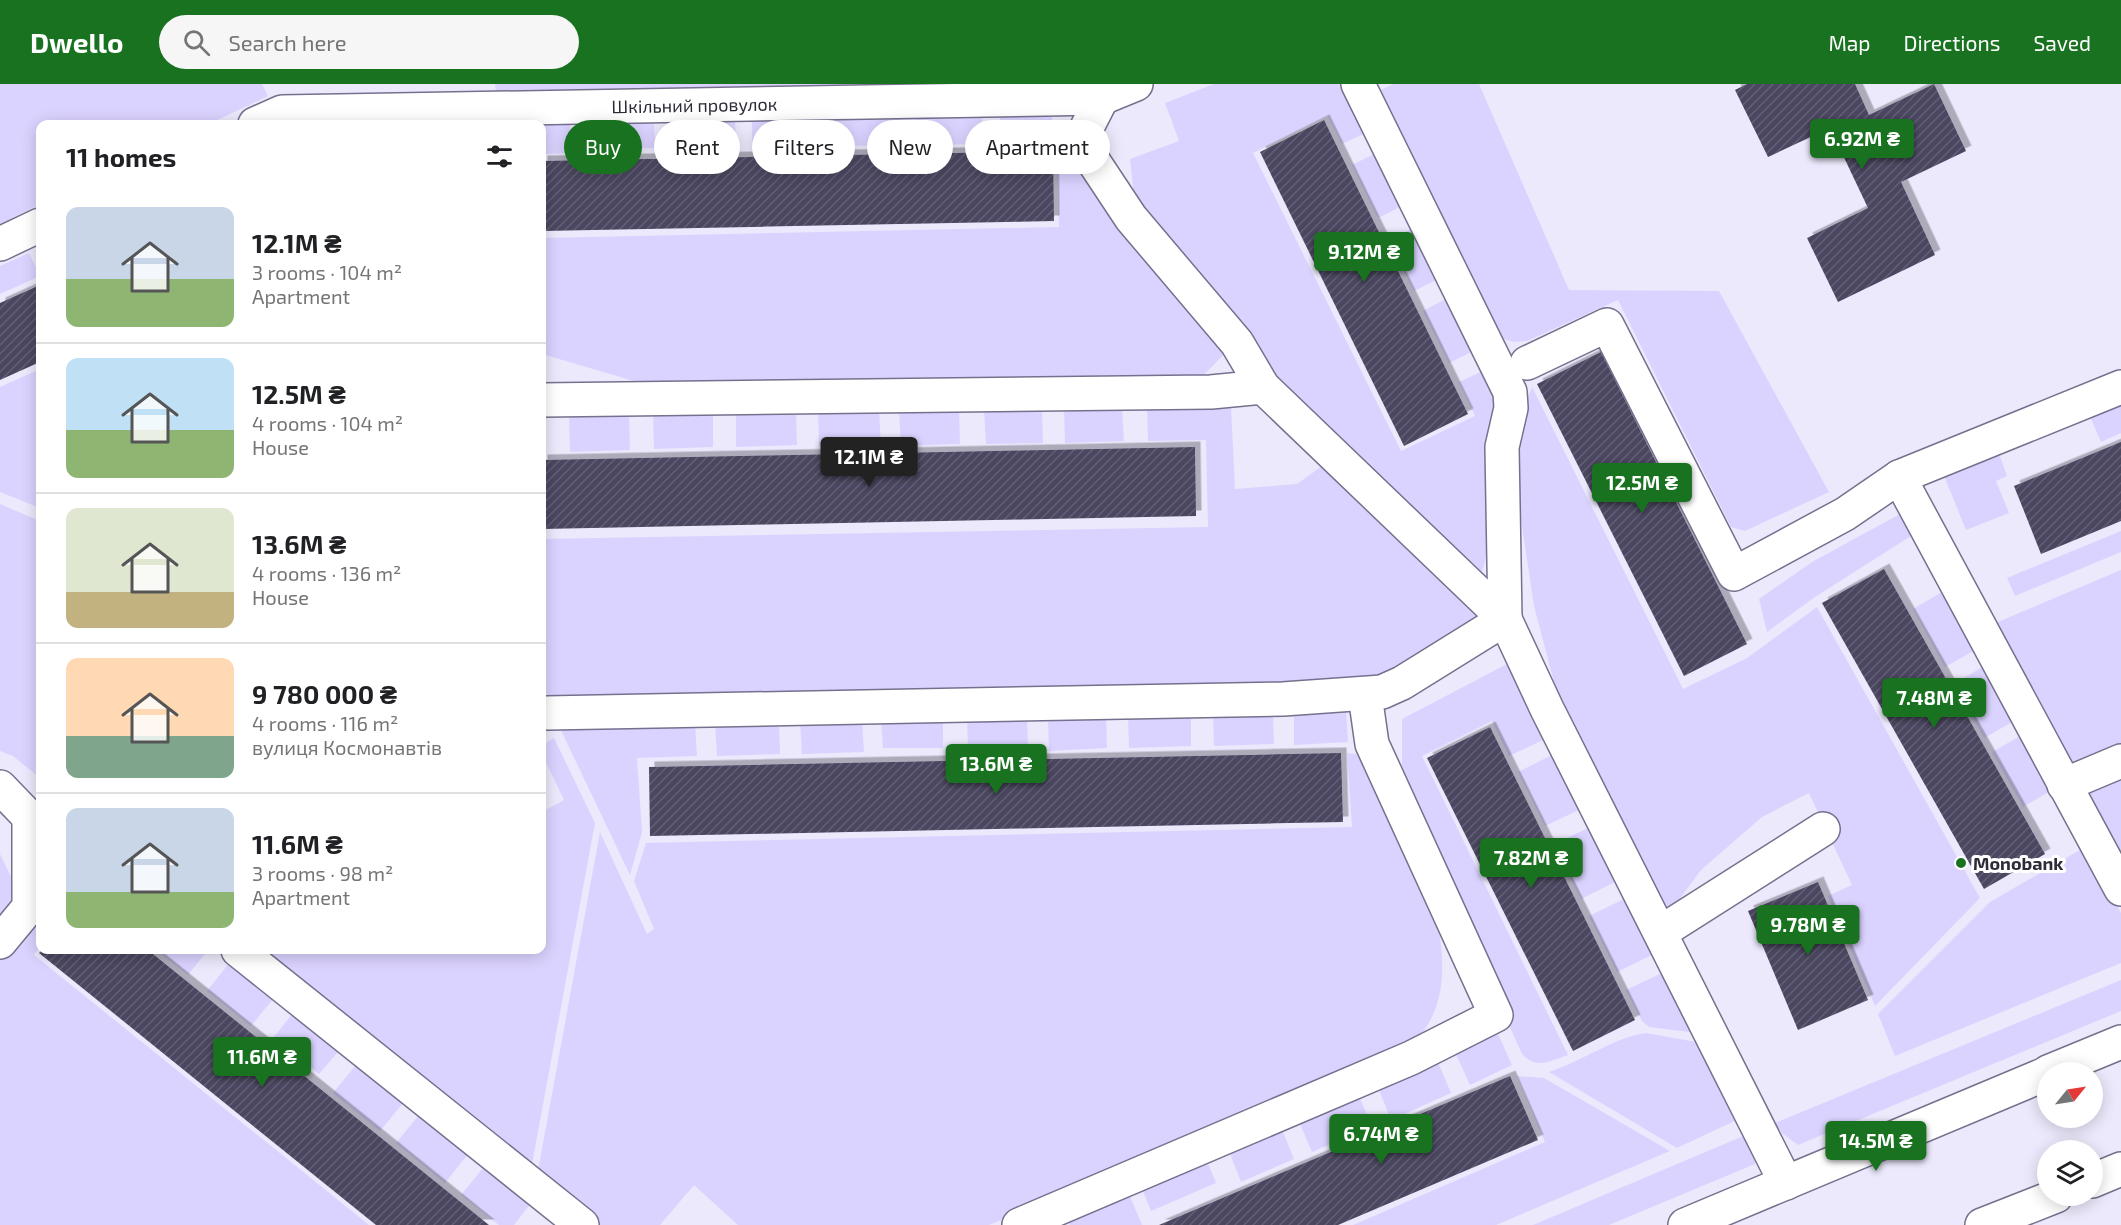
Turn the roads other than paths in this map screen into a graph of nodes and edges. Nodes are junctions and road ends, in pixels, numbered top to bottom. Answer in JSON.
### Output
{"nodes":[{"id":1,"x":1136,"y":84,"type":"edge"},
{"id":2,"x":1358,"y":84,"type":"edge"},
{"id":3,"x":1102,"y":98,"type":"junction"},
{"id":4,"x":264,"y":120,"type":"edge"},
{"id":5,"x":36,"y":227,"type":"edge"},
{"id":6,"x":0,"y":244,"type":"edge"},
{"id":7,"x":1527,"y":363,"type":"dead end"},
{"id":8,"x":1263,"y":387,"type":"junction"},
{"id":9,"x":2121,"y":387,"type":"edge"},
{"id":10,"x":546,"y":400,"type":"edge"},
{"id":11,"x":1899,"y":477,"type":"junction"},
{"id":12,"x":1505,"y":619,"type":"junction"},
{"id":13,"x":1365,"y":695,"type":"junction"},
{"id":14,"x":547,"y":713,"type":"dead end"},
{"id":15,"x":2121,"y":761,"type":"edge"},
{"id":16,"x":2064,"y":785,"type":"junction"},
{"id":17,"x":0,"y":787,"type":"edge"},
{"id":18,"x":35,"y":818,"type":"edge"},
{"id":19,"x":1823,"y":829,"type":"dead end"},
{"id":20,"x":2121,"y":889,"type":"edge"},
{"id":21,"x":1661,"y":932,"type":"junction"},
{"id":22,"x":0,"y":942,"type":"edge"},
{"id":23,"x":243,"y":954,"type":"edge"},
{"id":24,"x":2121,"y":1042,"type":"edge"},
{"id":25,"x":2072,"y":1062,"type":"edge"},
{"id":26,"x":2037,"y":1077,"type":"edge"},
{"id":27,"x":2121,"y":1169,"type":"edge"},
{"id":28,"x":2103,"y":1176,"type":"edge"},
{"id":29,"x":1786,"y":1183,"type":"junction"},
{"id":30,"x":2037,"y":1203,"type":"edge"},
{"id":31,"x":582,"y":1225,"type":"edge"},
{"id":32,"x":1019,"y":1225,"type":"edge"},
{"id":33,"x":1685,"y":1225,"type":"edge"},
{"id":34,"x":1982,"y":1225,"type":"edge"}],
"edges":[{"from":1,"to":3,"type":"street","name":"Шкільний провулок"},
{"from":2,"to":12,"type":"street"},
{"from":3,"to":4,"type":"street","name":"Шкільний провулок"},
{"from":3,"to":8,"type":"street"},
{"from":5,"to":6,"type":"street"},
{"from":7,"to":11,"type":"street"},
{"from":8,"to":10,"type":"street"},
{"from":8,"to":12,"type":"street"},
{"from":9,"to":11,"type":"street"},
{"from":11,"to":16,"type":"street"},
{"from":12,"to":13,"type":"street"},
{"from":12,"to":21,"type":"street"},
{"from":13,"to":14,"type":"street"},
{"from":13,"to":32,"type":"street"},
{"from":15,"to":16,"type":"street"},
{"from":16,"to":20,"type":"street"},
{"from":17,"to":18,"type":"street"},
{"from":18,"to":22,"type":"street"},
{"from":19,"to":21,"type":"street"},
{"from":21,"to":29,"type":"street"},
{"from":23,"to":31,"type":"street"},
{"from":24,"to":25,"type":"street"},
{"from":26,"to":29,"type":"street"},
{"from":27,"to":28,"type":"street"},
{"from":29,"to":33,"type":"street"},
{"from":30,"to":34,"type":"street"}]}
